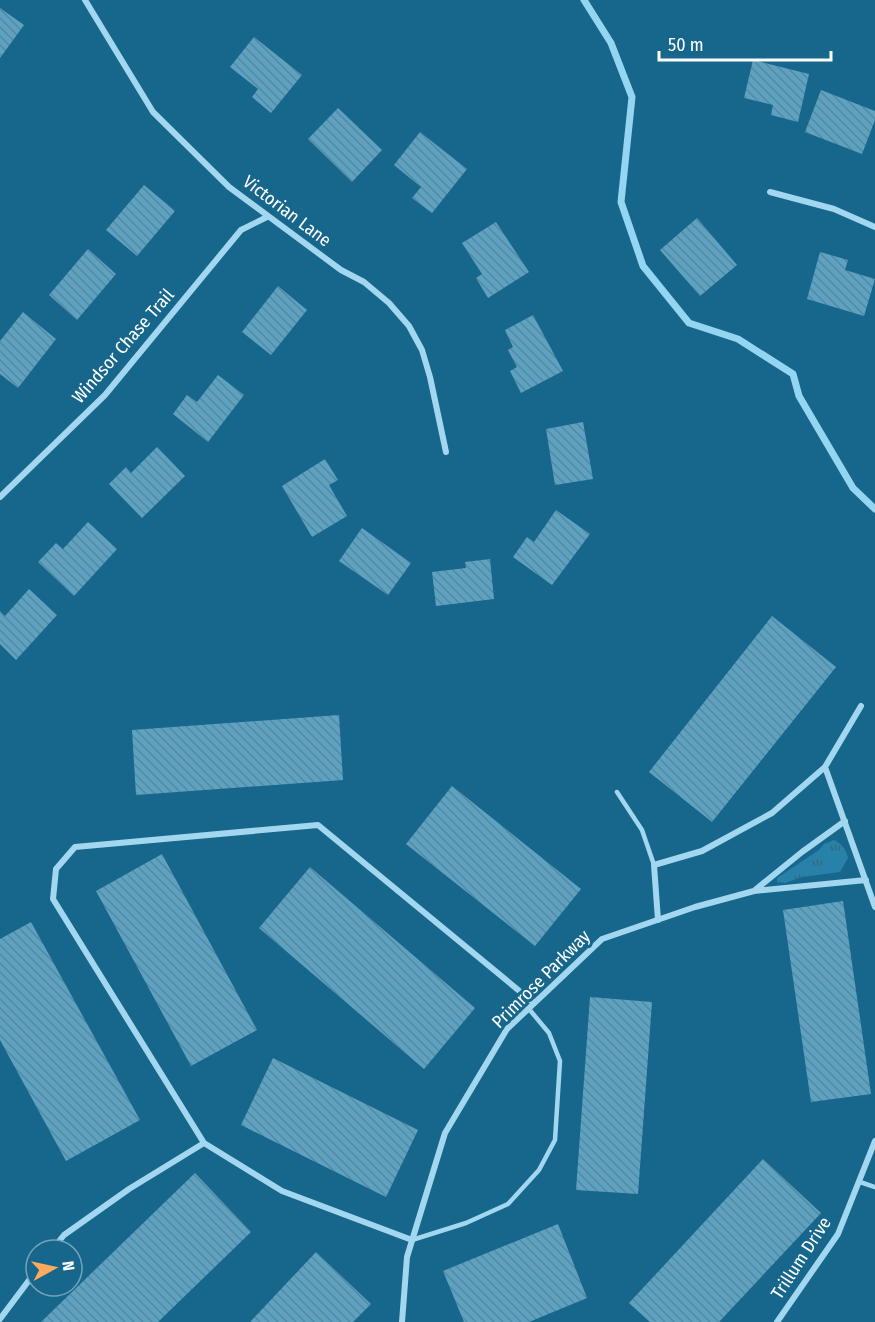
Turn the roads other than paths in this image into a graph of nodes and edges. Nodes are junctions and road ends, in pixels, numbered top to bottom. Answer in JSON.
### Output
{"nodes":[{"id":1,"x":85,"y":0,"type":"edge"},
{"id":2,"x":770,"y":192,"type":"dead end"},
{"id":3,"x":267,"y":217,"type":"junction"},
{"id":4,"x":875,"y":227,"type":"edge"},
{"id":5,"x":446,"y":452,"type":"dead end"},
{"id":6,"x":0,"y":497,"type":"edge"},
{"id":7,"x":861,"y":706,"type":"dead end"},
{"id":8,"x":825,"y":767,"type":"junction"},
{"id":9,"x":617,"y":792,"type":"dead end"},
{"id":10,"x":845,"y":821,"type":"junction"},
{"id":11,"x":654,"y":865,"type":"junction"},
{"id":12,"x":866,"y":880,"type":"junction"},
{"id":13,"x":754,"y":891,"type":"junction"},
{"id":14,"x":875,"y":907,"type":"edge"},
{"id":15,"x":658,"y":920,"type":"junction"},
{"id":16,"x":531,"y":1006,"type":"junction"},
{"id":17,"x":875,"y":1141,"type":"edge"},
{"id":18,"x":204,"y":1143,"type":"junction"},
{"id":19,"x":860,"y":1182,"type":"junction"},
{"id":20,"x":875,"y":1187,"type":"edge"},
{"id":21,"x":62,"y":1238,"type":"edge"},
{"id":22,"x":412,"y":1240,"type":"junction"},
{"id":23,"x":24,"y":1287,"type":"edge"},
{"id":24,"x":0,"y":1319,"type":"edge"},
{"id":25,"x":402,"y":1322,"type":"edge"},
{"id":26,"x":777,"y":1322,"type":"edge"}],
"edges":[{"from":1,"to":3,"type":"street","name":"Victorian Lane"},
{"from":2,"to":4,"type":"street"},
{"from":3,"to":5,"type":"street","name":"Victorian Lane"},
{"from":3,"to":6,"type":"street","name":"Windsor Chase Trail"},
{"from":7,"to":8,"type":"street"},
{"from":8,"to":10,"type":"street"},
{"from":8,"to":11,"type":"street"},
{"from":9,"to":11,"type":"lane"},
{"from":10,"to":12,"type":"street"},
{"from":10,"to":13,"type":"street","name":"Primrose Parkway"},
{"from":11,"to":15,"type":"street"},
{"from":12,"to":13,"type":"street","name":"Primrose Parkway"},
{"from":12,"to":14,"type":"street"},
{"from":13,"to":15,"type":"street","name":"Primrose Parkway"},
{"from":15,"to":16,"type":"street","name":"Primrose Parkway"},
{"from":16,"to":18,"type":"street"},
{"from":16,"to":22,"type":"street","name":"Primrose Parkway"},
{"from":16,"to":22,"type":"lane"},
{"from":17,"to":19,"type":"street","name":"Trillum Drive"},
{"from":18,"to":21,"type":"street"},
{"from":18,"to":22,"type":"street"},
{"from":19,"to":20,"type":"lane"},
{"from":19,"to":26,"type":"street","name":"Trillum Drive"},
{"from":22,"to":25,"type":"street","name":"Primrose Parkway"},
{"from":23,"to":24,"type":"street"}]}
